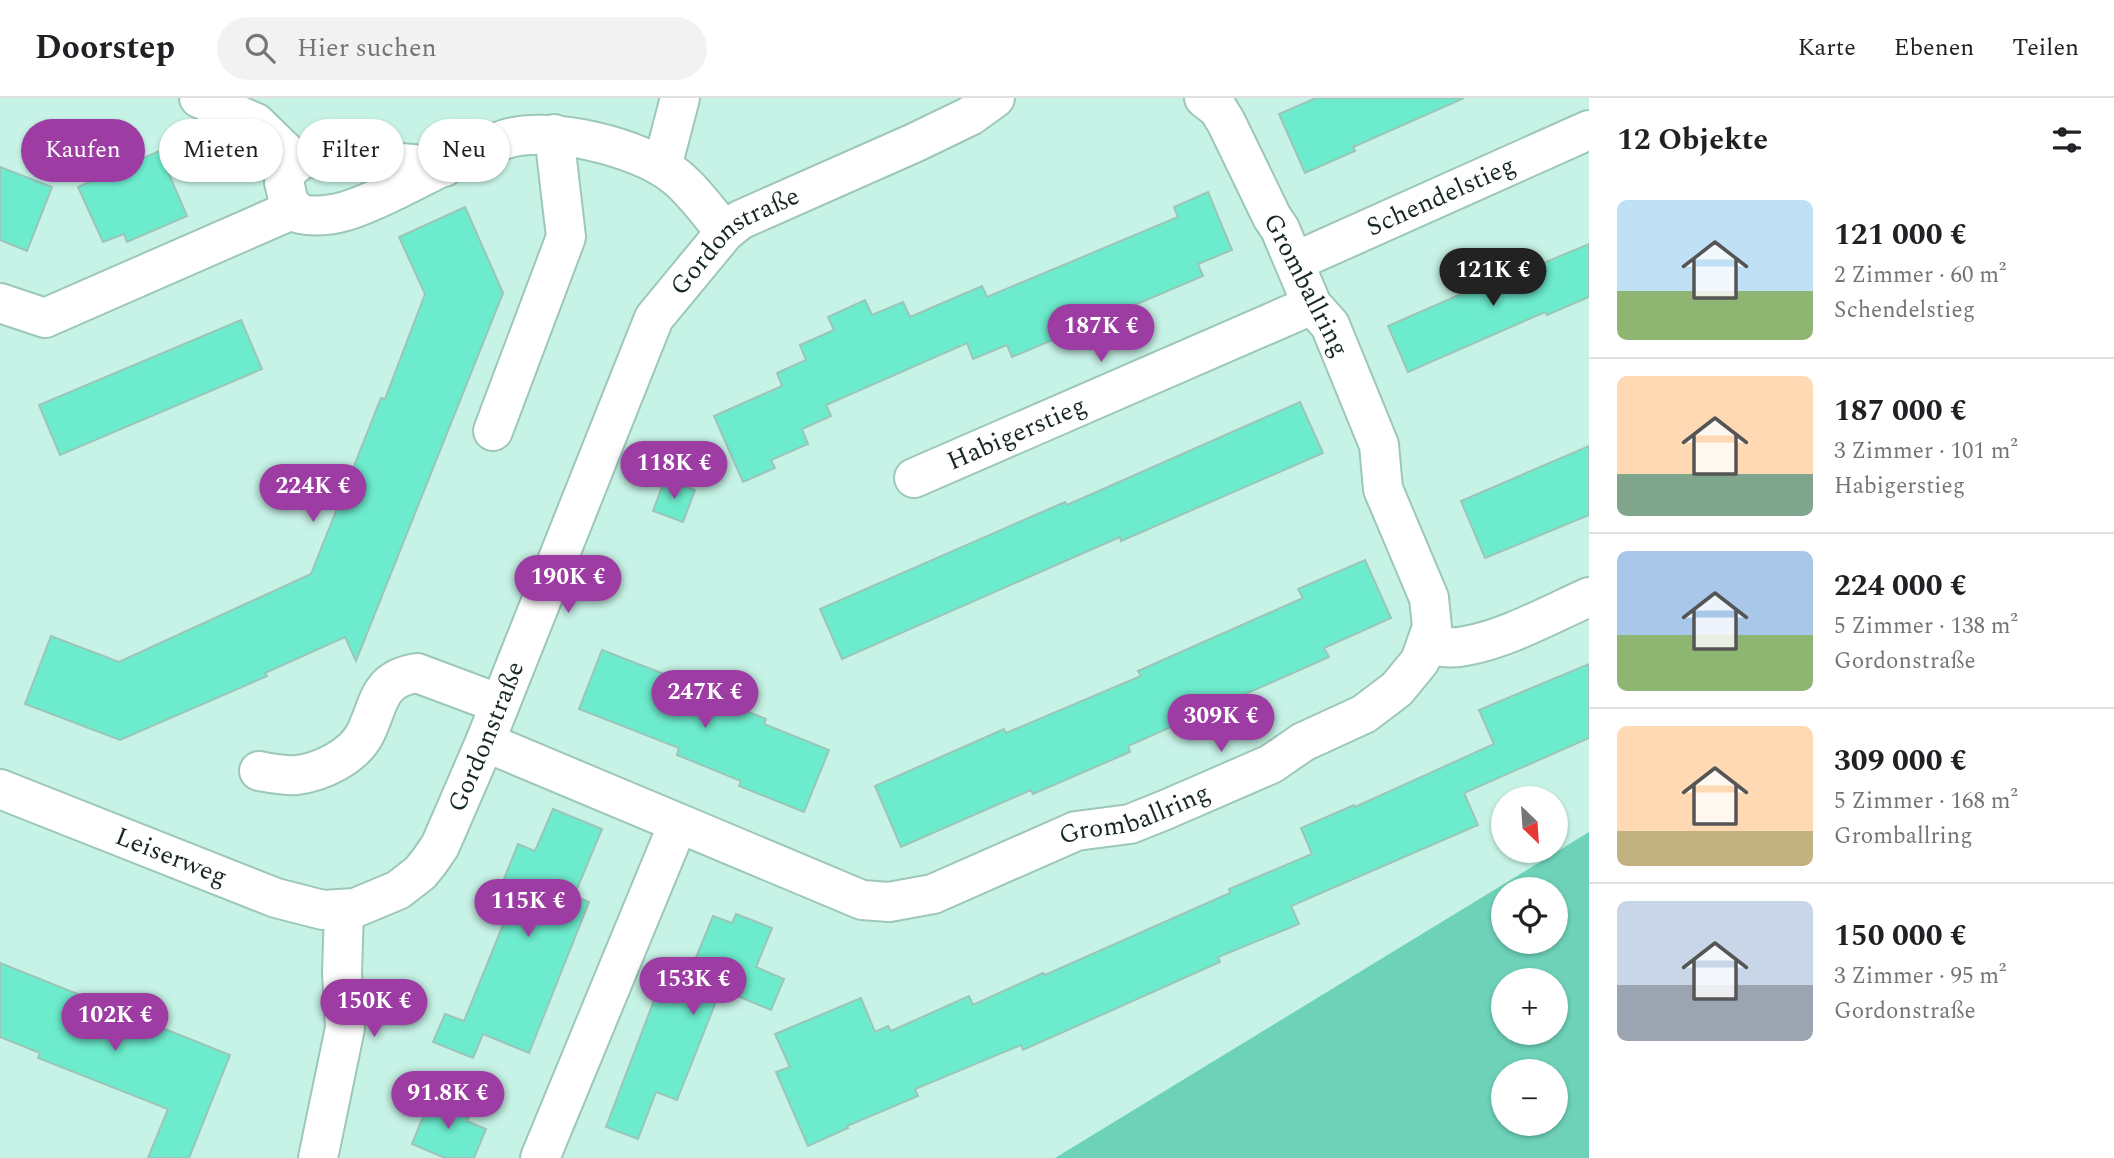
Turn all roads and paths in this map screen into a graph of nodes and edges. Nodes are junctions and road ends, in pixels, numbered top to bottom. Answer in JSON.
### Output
{"nodes":[{"id":1,"x":199,"y":98,"type":"edge"},
{"id":2,"x":680,"y":98,"type":"edge"},
{"id":3,"x":995,"y":98,"type":"edge"},
{"id":4,"x":1204,"y":98,"type":"edge"},
{"id":5,"x":1589,"y":130,"type":"edge"},
{"id":6,"x":554,"y":134,"type":"junction"},
{"id":7,"x":510,"y":138,"type":"edge"},
{"id":8,"x":296,"y":162,"type":"junction"},
{"id":9,"x":418,"y":165,"type":"edge"},
{"id":10,"x":662,"y":167,"type":"junction"},
{"id":11,"x":418,"y":179,"type":"edge"},
{"id":12,"x":294,"y":209,"type":"junction"},
{"id":13,"x":725,"y":232,"type":"junction"},
{"id":14,"x":1294,"y":262,"type":"junction"},
{"id":15,"x":0,"y":303,"type":"edge"},
{"id":16,"x":1312,"y":305,"type":"junction"},
{"id":17,"x":493,"y":431,"type":"dead end"},
{"id":18,"x":914,"y":478,"type":"dead end"},
{"id":19,"x":1589,"y":597,"type":"edge"},
{"id":20,"x":1427,"y":644,"type":"junction"},
{"id":21,"x":500,"y":704,"type":"junction"},
{"id":22,"x":485,"y":742,"type":"junction"},
{"id":23,"x":259,"y":771,"type":"dead end"},
{"id":24,"x":0,"y":789,"type":"edge"},
{"id":25,"x":678,"y":824,"type":"junction"},
{"id":26,"x":344,"y":910,"type":"junction"},
{"id":27,"x":317,"y":1158,"type":"edge"},
{"id":28,"x":540,"y":1158,"type":"edge"}],
"edges":[{"from":1,"to":8,"type":"street"},
{"from":2,"to":10,"type":"street"},
{"from":3,"to":13,"type":"street","name":"Gordonstraße"},
{"from":4,"to":14,"type":"street","name":"Gromballring"},
{"from":5,"to":14,"type":"street","name":"Schendelstieg"},
{"from":6,"to":7,"type":"street"},
{"from":6,"to":10,"type":"street"},
{"from":6,"to":17,"type":"street"},
{"from":8,"to":9,"type":"street"},
{"from":8,"to":12,"type":"street"},
{"from":10,"to":13,"type":"street"},
{"from":11,"to":12,"type":"street"},
{"from":12,"to":15,"type":"street"},
{"from":13,"to":21,"type":"street","name":"Gordonstraße"},
{"from":14,"to":16,"type":"street","name":"Gromballring"},
{"from":16,"to":18,"type":"street","name":"Habigerstieg"},
{"from":16,"to":20,"type":"street","name":"Gromballring"},
{"from":19,"to":20,"type":"street"},
{"from":20,"to":25,"type":"street","name":"Gromballring"},
{"from":21,"to":22,"type":"street","name":"Gordonstraße"},
{"from":21,"to":23,"type":"street"},
{"from":22,"to":25,"type":"street","name":"Gromballring"},
{"from":22,"to":26,"type":"street","name":"Gordonstraße"},
{"from":24,"to":26,"type":"street","name":"Leiserweg"},
{"from":25,"to":28,"type":"street"},
{"from":26,"to":27,"type":"street"}]}
